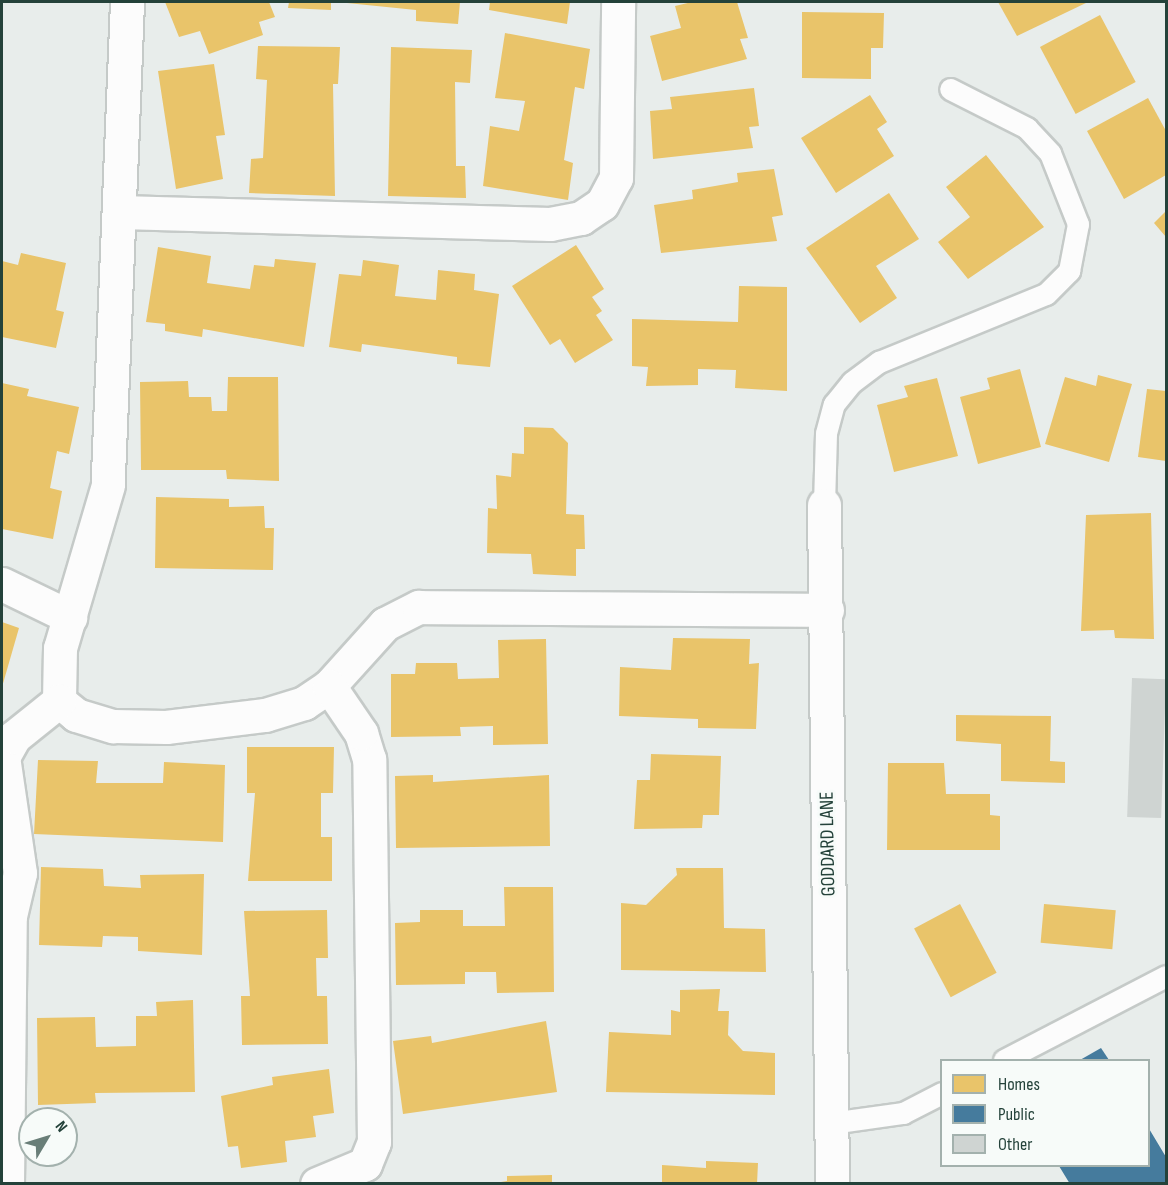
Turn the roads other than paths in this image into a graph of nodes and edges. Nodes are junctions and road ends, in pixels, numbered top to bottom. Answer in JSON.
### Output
{"nodes":[{"id":1,"x":127,"y":2,"type":"edge"},
{"id":2,"x":618,"y":2,"type":"edge"},
{"id":3,"x":950,"y":89,"type":"dead end"},
{"id":4,"x":120,"y":212,"type":"junction"},
{"id":5,"x":824,"y":505,"type":"joint"},
{"id":6,"x":2,"y":584,"type":"edge"},
{"id":7,"x":827,"y":610,"type":"junction"},
{"id":8,"x":70,"y":617,"type":"junction"},
{"id":9,"x":329,"y":686,"type":"junction"},
{"id":10,"x":59,"y":701,"type":"junction"},
{"id":11,"x":1167,"y":976,"type":"edge"},
{"id":12,"x":1006,"y":1059,"type":"edge"},
{"id":13,"x":940,"y":1094,"type":"edge"},
{"id":14,"x":831,"y":1123,"type":"junction"},
{"id":15,"x":7,"y":1184,"type":"edge"},
{"id":16,"x":317,"y":1184,"type":"edge"},
{"id":17,"x":832,"y":1184,"type":"edge"}],
"edges":[{"from":1,"to":4,"type":"street"},
{"from":2,"to":4,"type":"street"},
{"from":3,"to":5,"type":"lane"},
{"from":4,"to":8,"type":"street"},
{"from":5,"to":7,"type":"street","name":"GODDARD LANE"},
{"from":6,"to":8,"type":"street"},
{"from":7,"to":9,"type":"street"},
{"from":7,"to":14,"type":"street","name":"GODDARD LANE"},
{"from":8,"to":10,"type":"street"},
{"from":9,"to":10,"type":"street"},
{"from":9,"to":16,"type":"street"},
{"from":10,"to":15,"type":"street"},
{"from":11,"to":12,"type":"lane"},
{"from":13,"to":14,"type":"lane"},
{"from":14,"to":17,"type":"street","name":"GODDARD LANE"}]}
